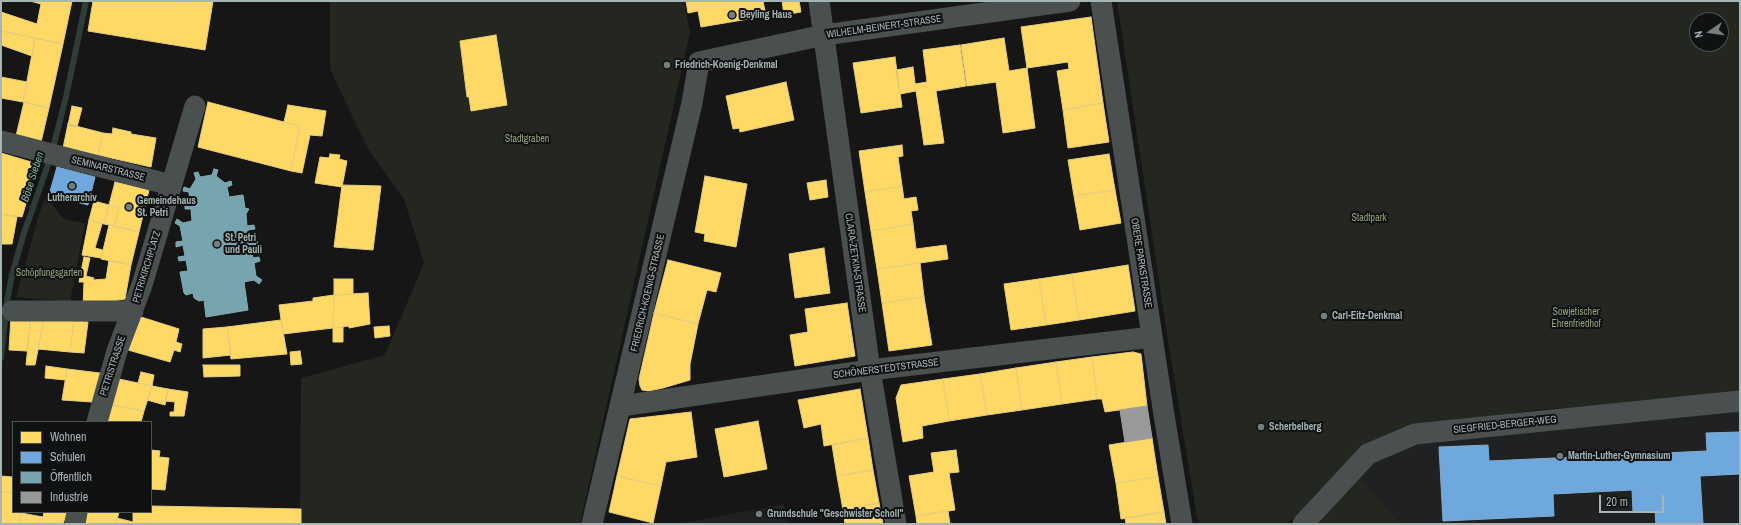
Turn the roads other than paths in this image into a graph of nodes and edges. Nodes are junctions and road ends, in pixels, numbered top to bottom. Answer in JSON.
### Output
{"nodes":[{"id":1,"x":819,"y":1,"type":"edge"},
{"id":2,"x":1070,"y":1,"type":"edge"},
{"id":3,"x":1102,"y":1,"type":"edge"},
{"id":4,"x":824,"y":35,"type":"junction"},
{"id":5,"x":699,"y":62,"type":"joint"},
{"id":6,"x":195,"y":106,"type":"dead end"},
{"id":7,"x":1,"y":141,"type":"edge"},
{"id":8,"x":171,"y":185,"type":"junction"},
{"id":9,"x":12,"y":311,"type":"dead end"},
{"id":10,"x":133,"y":311,"type":"junction"},
{"id":11,"x":1152,"y":337,"type":"junction"},
{"id":12,"x":870,"y":370,"type":"junction"},
{"id":13,"x":1740,"y":401,"type":"edge"},
{"id":14,"x":621,"y":406,"type":"junction"},
{"id":15,"x":97,"y":421,"type":"edge"},
{"id":16,"x":77,"y":513,"type":"edge"},
{"id":17,"x":75,"y":524,"type":"edge"},
{"id":18,"x":592,"y":524,"type":"edge"},
{"id":19,"x":896,"y":524,"type":"edge"},
{"id":20,"x":1182,"y":524,"type":"edge"},
{"id":21,"x":1303,"y":524,"type":"edge"}],
"edges":[{"from":1,"to":4,"type":"street","name":"CLARA-ZETKIN-STRASSE"},
{"from":2,"to":4,"type":"street","name":"WILHELM-BEINERT-STRASSE"},
{"from":3,"to":11,"type":"street","name":"OBERE PARKSTRASSE"},
{"from":4,"to":5,"type":"street","name":"WILHELM-BEINERT-STRASSE"},
{"from":4,"to":12,"type":"street","name":"CLARA-ZETKIN-STRASSE"},
{"from":5,"to":14,"type":"street","name":"FRIEDRICH-KOENIG-STRASSE"},
{"from":6,"to":8,"type":"street","name":"PETRIKIRCHPLATZ"},
{"from":7,"to":8,"type":"street","name":"SEMINARSTRASSE"},
{"from":8,"to":10,"type":"street","name":"PETRIKIRCHPLATZ"},
{"from":9,"to":10,"type":"street","name":"PETRIKIRCHPLATZ"},
{"from":10,"to":15,"type":"street","name":"PETRISTRASSE"},
{"from":11,"to":12,"type":"street","name":"SCHÖNERSTEDTSTRASSE"},
{"from":11,"to":20,"type":"street","name":"OBERE PARKSTRASSE"},
{"from":12,"to":14,"type":"street","name":"SCHÖNERSTEDTSTRASSE"},
{"from":12,"to":19,"type":"street","name":"CLARA-ZETKIN-STRASSE"},
{"from":13,"to":21,"type":"street","name":"SIEGFRIED-BERGER-WEG"},
{"from":14,"to":18,"type":"street","name":"FRIEDRICH-KOENIG-STRASSE"},
{"from":16,"to":17,"type":"street"}]}
